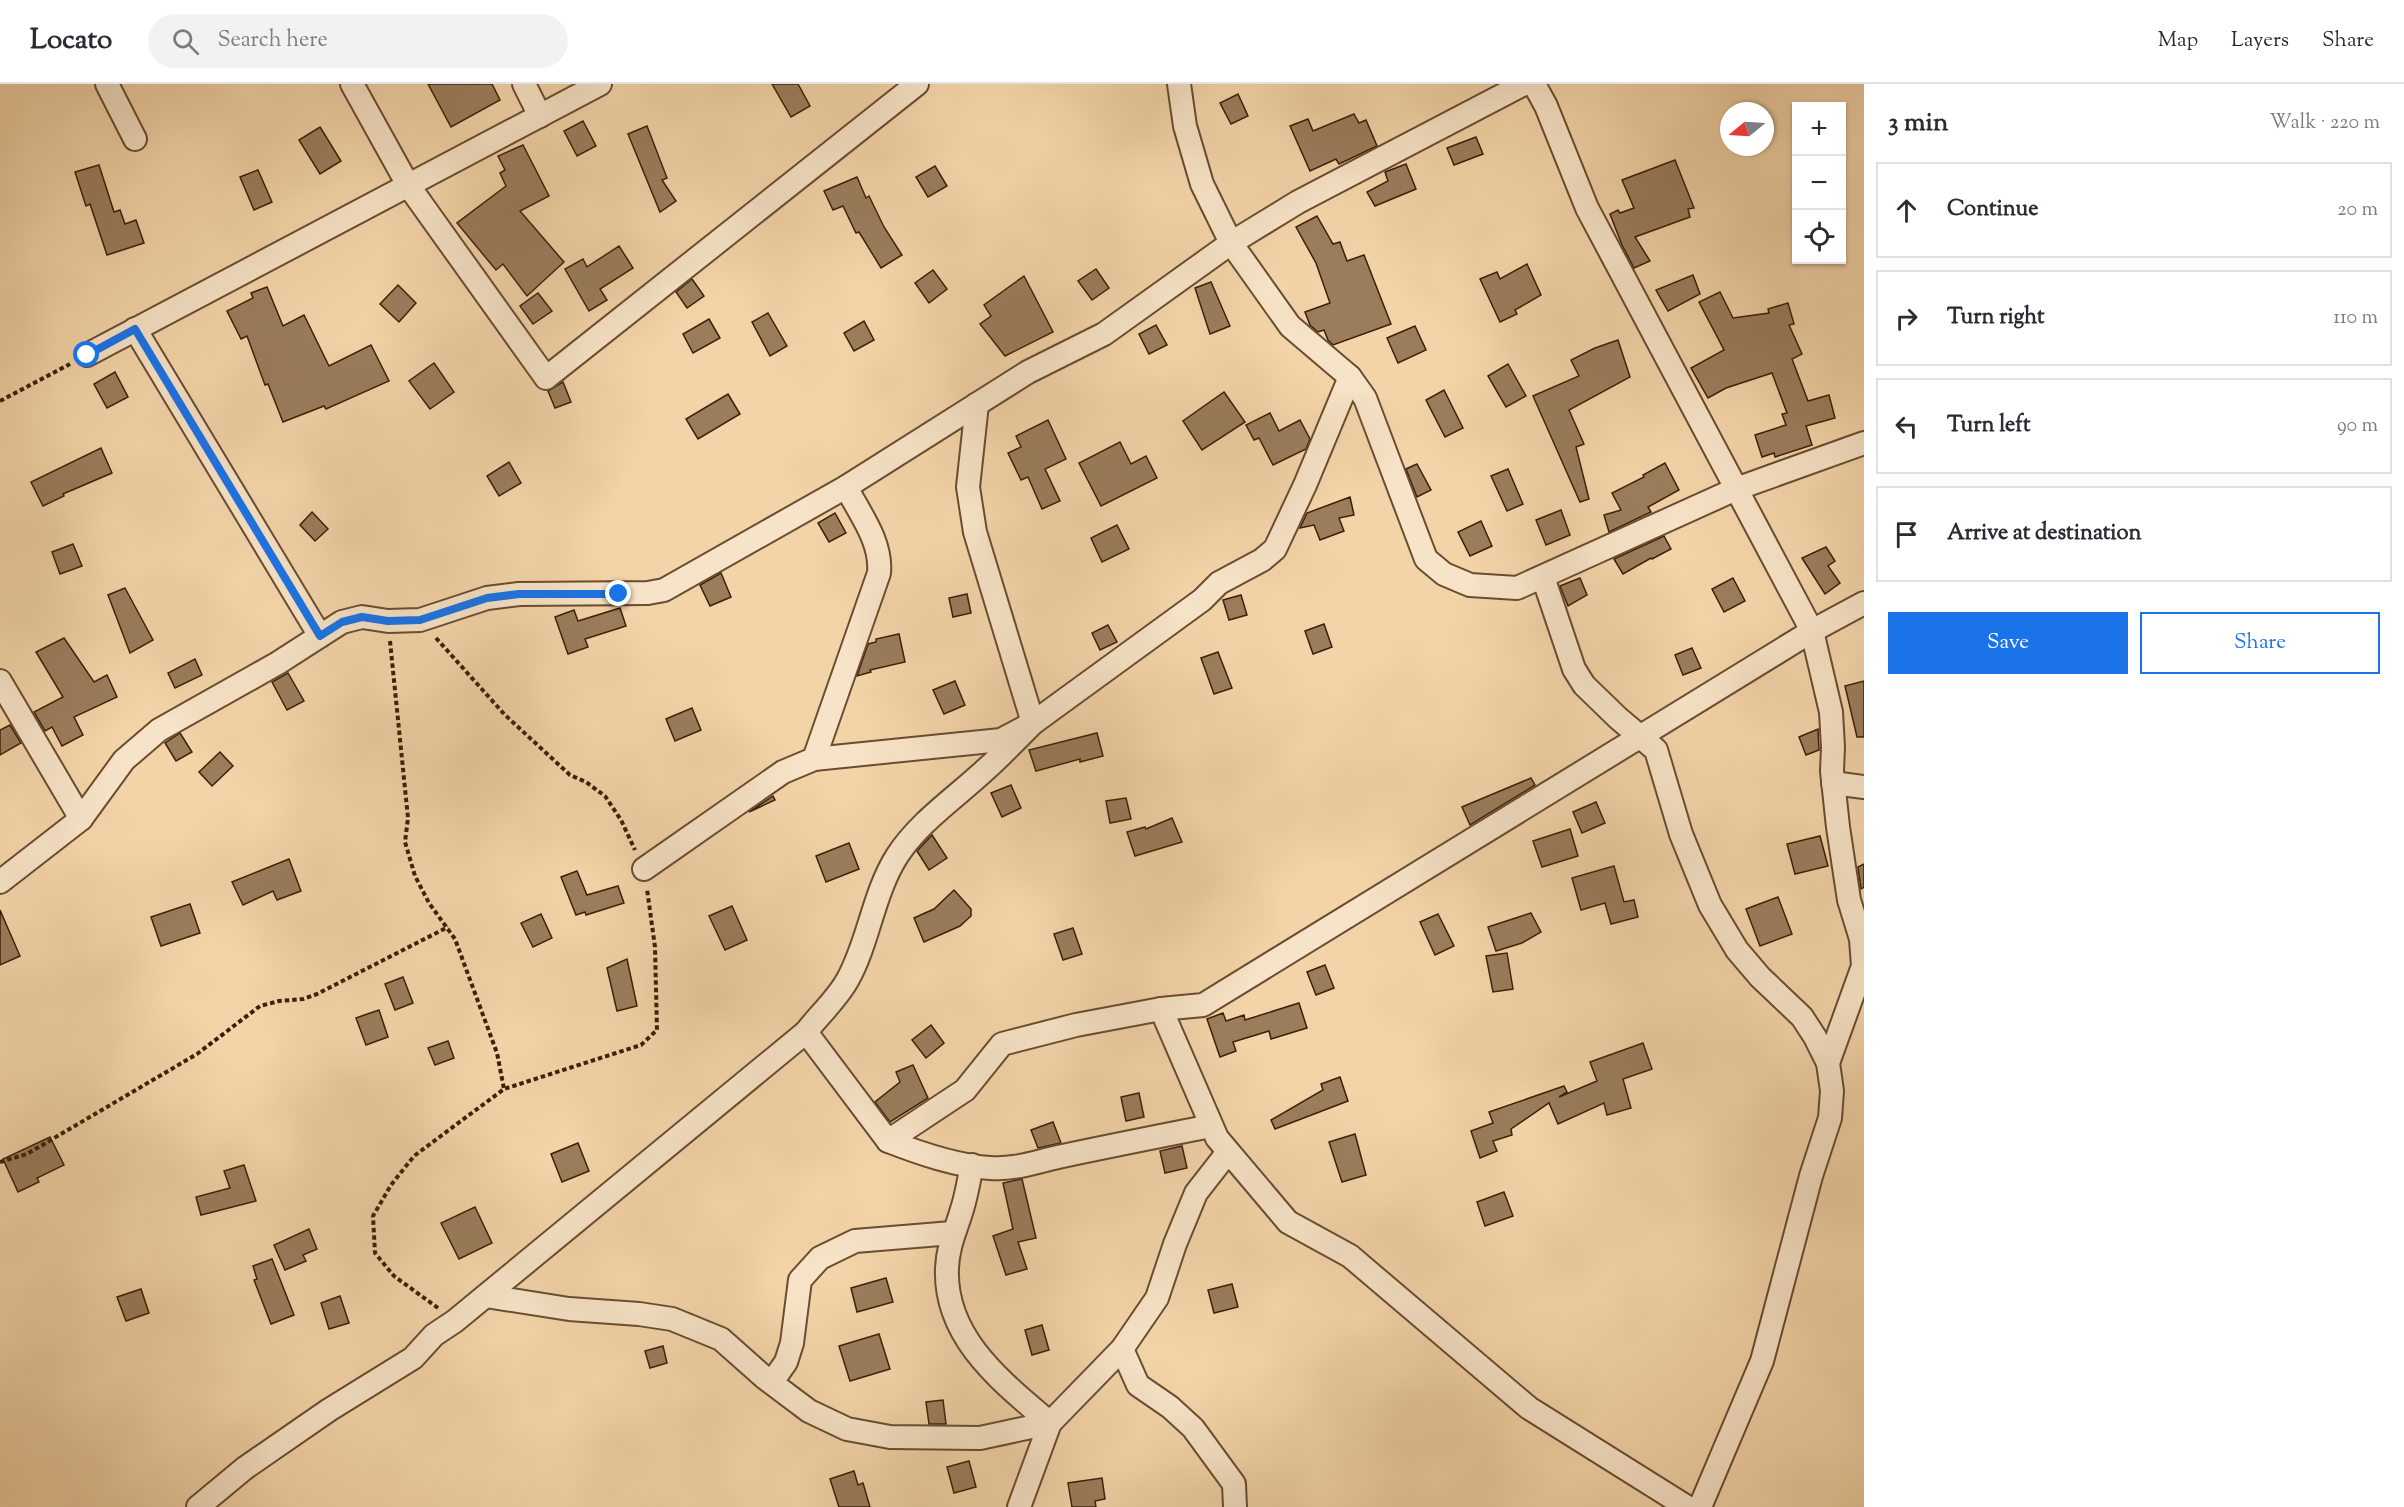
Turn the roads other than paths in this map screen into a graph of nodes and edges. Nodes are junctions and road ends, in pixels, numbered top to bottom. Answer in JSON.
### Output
{"nodes":[{"id":1,"x":107,"y":84,"type":"edge"},
{"id":2,"x":352,"y":84,"type":"edge"},
{"id":3,"x":524,"y":84,"type":"edge"},
{"id":4,"x":600,"y":84,"type":"edge"},
{"id":5,"x":1179,"y":84,"type":"edge"},
{"id":6,"x":1524,"y":84,"type":"edge"},
{"id":7,"x":1534,"y":84,"type":"edge"},
{"id":8,"x":913,"y":85,"type":"edge"},
{"id":9,"x":540,"y":116,"type":"junction"},
{"id":10,"x":135,"y":139,"type":"dead end"},
{"id":11,"x":408,"y":185,"type":"junction"},
{"id":12,"x":1231,"y":243,"type":"junction"},
{"id":13,"x":135,"y":329,"type":"junction"},
{"id":14,"x":87,"y":355,"type":"road end"},
{"id":15,"x":1350,"y":377,"type":"junction"},
{"id":16,"x":977,"y":404,"type":"junction"},
{"id":17,"x":1864,"y":443,"type":"edge"},
{"id":18,"x":846,"y":487,"type":"junction"},
{"id":19,"x":1736,"y":489,"type":"junction"},
{"id":20,"x":1543,"y":577,"type":"junction"},
{"id":21,"x":1864,"y":603,"type":"edge"},
{"id":22,"x":1812,"y":632,"type":"junction"},
{"id":23,"x":320,"y":636,"type":"junction"},
{"id":24,"x":0,"y":681,"type":"edge"},
{"id":25,"x":1033,"y":723,"type":"junction"},
{"id":26,"x":1640,"y":736,"type":"junction"},
{"id":27,"x":814,"y":759,"type":"junction"},
{"id":28,"x":1833,"y":783,"type":"junction"},
{"id":29,"x":1864,"y":787,"type":"edge"},
{"id":30,"x":81,"y":819,"type":"junction"},
{"id":31,"x":644,"y":869,"type":"road end"},
{"id":32,"x":0,"y":882,"type":"edge"},
{"id":33,"x":1859,"y":917,"type":"edge"},
{"id":34,"x":1161,"y":1009,"type":"junction"},
{"id":35,"x":806,"y":1032,"type":"junction"},
{"id":36,"x":1828,"y":1063,"type":"junction"},
{"id":37,"x":1211,"y":1126,"type":"junction"},
{"id":38,"x":888,"y":1141,"type":"junction"},
{"id":39,"x":1228,"y":1152,"type":"junction"},
{"id":40,"x":972,"y":1165,"type":"junction"},
{"id":41,"x":952,"y":1233,"type":"junction"},
{"id":42,"x":486,"y":1296,"type":"junction"},
{"id":43,"x":1122,"y":1349,"type":"junction"},
{"id":44,"x":772,"y":1382,"type":"junction"},
{"id":45,"x":1050,"y":1423,"type":"junction"},
{"id":46,"x":198,"y":1507,"type":"edge"},
{"id":47,"x":1019,"y":1507,"type":"edge"},
{"id":48,"x":1235,"y":1507,"type":"edge"},
{"id":49,"x":1687,"y":1507,"type":"edge"},
{"id":50,"x":1700,"y":1507,"type":"edge"}],
"edges":[{"from":1,"to":10,"type":"street"},
{"from":2,"to":11,"type":"street"},
{"from":3,"to":9,"type":"street"},
{"from":4,"to":9,"type":"street"},
{"from":5,"to":12,"type":"street"},
{"from":6,"to":12,"type":"street"},
{"from":7,"to":19,"type":"street"},
{"from":8,"to":11,"type":"street"},
{"from":9,"to":11,"type":"street"},
{"from":11,"to":13,"type":"street"},
{"from":12,"to":15,"type":"street"},
{"from":12,"to":16,"type":"street"},
{"from":13,"to":14,"type":"street"},
{"from":13,"to":23,"type":"street"},
{"from":15,"to":20,"type":"street"},
{"from":15,"to":25,"type":"street"},
{"from":16,"to":18,"type":"street"},
{"from":16,"to":25,"type":"street"},
{"from":17,"to":19,"type":"street"},
{"from":18,"to":23,"type":"street"},
{"from":18,"to":27,"type":"street"},
{"from":19,"to":20,"type":"street"},
{"from":19,"to":22,"type":"street"},
{"from":20,"to":26,"type":"street"},
{"from":21,"to":22,"type":"street"},
{"from":22,"to":26,"type":"street"},
{"from":22,"to":28,"type":"street"},
{"from":23,"to":30,"type":"street"},
{"from":24,"to":30,"type":"street"},
{"from":25,"to":27,"type":"street"},
{"from":25,"to":35,"type":"street"},
{"from":26,"to":34,"type":"street"},
{"from":26,"to":36,"type":"street"},
{"from":27,"to":31,"type":"street"},
{"from":28,"to":29,"type":"street"},
{"from":28,"to":33,"type":"street"},
{"from":30,"to":32,"type":"street"},
{"from":33,"to":36,"type":"street"},
{"from":34,"to":37,"type":"street"},
{"from":34,"to":38,"type":"street"},
{"from":35,"to":38,"type":"street"},
{"from":35,"to":42,"type":"street"},
{"from":36,"to":50,"type":"street"},
{"from":37,"to":39,"type":"street"},
{"from":37,"to":40,"type":"street"},
{"from":38,"to":40,"type":"street"},
{"from":39,"to":43,"type":"street"},
{"from":39,"to":49,"type":"street"},
{"from":40,"to":41,"type":"street"},
{"from":41,"to":44,"type":"street"},
{"from":41,"to":45,"type":"street"},
{"from":42,"to":44,"type":"street"},
{"from":42,"to":46,"type":"street"},
{"from":43,"to":45,"type":"street"},
{"from":43,"to":48,"type":"street"},
{"from":44,"to":45,"type":"street"},
{"from":45,"to":47,"type":"street"}]}
